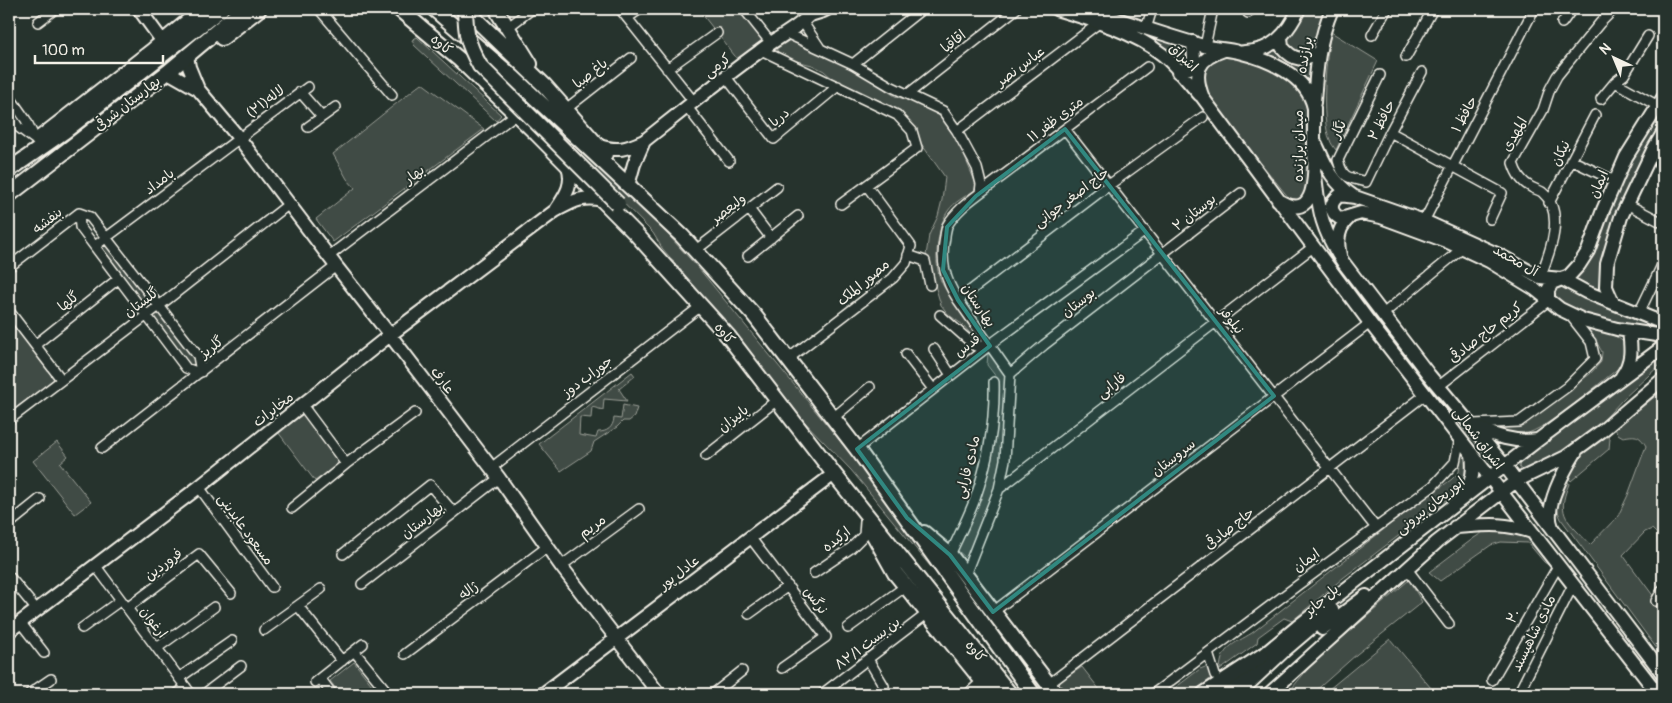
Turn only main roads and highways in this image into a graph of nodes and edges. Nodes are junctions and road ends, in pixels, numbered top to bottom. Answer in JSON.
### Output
{"nodes":[{"id":1,"x":138,"y":9,"type":"edge"},
{"id":2,"x":241,"y":9,"type":"edge"},
{"id":3,"x":259,"y":9,"type":"edge"},
{"id":4,"x":399,"y":9,"type":"edge"},
{"id":5,"x":425,"y":9,"type":"edge"},
{"id":6,"x":434,"y":9,"type":"edge"},
{"id":7,"x":465,"y":9,"type":"edge"},
{"id":8,"x":497,"y":9,"type":"edge"},
{"id":9,"x":827,"y":9,"type":"edge"},
{"id":10,"x":1056,"y":9,"type":"edge"},
{"id":11,"x":1083,"y":9,"type":"edge"},
{"id":12,"x":1299,"y":9,"type":"edge"},
{"id":13,"x":1332,"y":9,"type":"edge"},
{"id":14,"x":202,"y":10,"type":"edge"},
{"id":15,"x":224,"y":15,"type":"edge"},
{"id":16,"x":809,"y":15,"type":"edge"},
{"id":17,"x":1101,"y":15,"type":"edge"},
{"id":18,"x":460,"y":33,"type":"junction"},
{"id":19,"x":1281,"y":37,"type":"junction"},
{"id":20,"x":163,"y":42,"type":"junction"},
{"id":21,"x":1199,"y":44,"type":"junction"},
{"id":22,"x":1230,"y":51,"type":"junction"},
{"id":23,"x":192,"y":52,"type":"junction"},
{"id":24,"x":1319,"y":52,"type":"junction"},
{"id":25,"x":168,"y":72,"type":"junction"},
{"id":26,"x":1178,"y":72,"type":"junction"},
{"id":27,"x":544,"y":85,"type":"junction"},
{"id":28,"x":198,"y":89,"type":"junction"},
{"id":29,"x":1203,"y":98,"type":"junction"},
{"id":30,"x":1660,"y":102,"type":"edge"},
{"id":31,"x":1314,"y":108,"type":"junction"},
{"id":32,"x":1663,"y":133,"type":"edge"},
{"id":33,"x":1314,"y":140,"type":"junction"},
{"id":34,"x":644,"y":141,"type":"junction"},
{"id":35,"x":597,"y":151,"type":"junction"},
{"id":36,"x":568,"y":166,"type":"junction"},
{"id":37,"x":12,"y":168,"type":"edge"},
{"id":38,"x":1315,"y":176,"type":"junction"},
{"id":39,"x":629,"y":182,"type":"junction"},
{"id":40,"x":9,"y":195,"type":"edge"},
{"id":41,"x":1355,"y":197,"type":"junction"},
{"id":42,"x":602,"y":200,"type":"junction"},
{"id":43,"x":644,"y":200,"type":"junction"},
{"id":44,"x":1277,"y":200,"type":"junction"},
{"id":45,"x":555,"y":211,"type":"junction"},
{"id":46,"x":1350,"y":217,"type":"junction"},
{"id":47,"x":1421,"y":226,"type":"junction"},
{"id":48,"x":657,"y":257,"type":"junction"},
{"id":49,"x":1343,"y":262,"type":"junction"},
{"id":50,"x":1562,"y":279,"type":"junction"},
{"id":51,"x":1538,"y":283,"type":"junction"},
{"id":52,"x":1548,"y":301,"type":"junction"},
{"id":53,"x":1613,"y":303,"type":"junction"},
{"id":54,"x":1663,"y":323,"type":"edge"},
{"id":55,"x":1629,"y":330,"type":"junction"},
{"id":56,"x":390,"y":335,"type":"junction"},
{"id":57,"x":1663,"y":336,"type":"edge"},
{"id":58,"x":1663,"y":347,"type":"edge"},
{"id":59,"x":1663,"y":370,"type":"edge"},
{"id":60,"x":1663,"y":379,"type":"edge"},
{"id":61,"x":1619,"y":381,"type":"junction"},
{"id":62,"x":1648,"y":390,"type":"junction"},
{"id":63,"x":1471,"y":424,"type":"junction"},
{"id":64,"x":1538,"y":440,"type":"junction"},
{"id":65,"x":1577,"y":449,"type":"junction"},
{"id":66,"x":1472,"y":454,"type":"junction"},
{"id":67,"x":1505,"y":466,"type":"junction"},
{"id":68,"x":834,"y":474,"type":"junction"},
{"id":69,"x":1490,"y":477,"type":"junction"},
{"id":70,"x":1516,"y":481,"type":"junction"},
{"id":71,"x":1501,"y":492,"type":"junction"},
{"id":72,"x":849,"y":493,"type":"junction"},
{"id":73,"x":1457,"y":503,"type":"junction"},
{"id":74,"x":907,"y":518,"type":"junction"},
{"id":75,"x":1455,"y":526,"type":"junction"},
{"id":76,"x":1424,"y":529,"type":"junction"},
{"id":77,"x":1532,"y":532,"type":"junction"},
{"id":78,"x":1554,"y":532,"type":"junction"},
{"id":79,"x":1436,"y":542,"type":"junction"},
{"id":80,"x":1567,"y":549,"type":"junction"},
{"id":81,"x":1556,"y":563,"type":"junction"},
{"id":82,"x":9,"y":631,"type":"edge"},
{"id":83,"x":616,"y":639,"type":"junction"},
{"id":84,"x":1262,"y":656,"type":"junction"},
{"id":85,"x":1663,"y":674,"type":"edge"},
{"id":86,"x":1053,"y":689,"type":"edge"},
{"id":87,"x":656,"y":693,"type":"edge"},
{"id":88,"x":543,"y":694,"type":"edge"},
{"id":89,"x":992,"y":694,"type":"edge"},
{"id":90,"x":1010,"y":694,"type":"edge"},
{"id":91,"x":1033,"y":694,"type":"edge"},
{"id":92,"x":1204,"y":694,"type":"edge"},
{"id":93,"x":1222,"y":694,"type":"edge"},
{"id":94,"x":1238,"y":694,"type":"edge"},
{"id":95,"x":1250,"y":694,"type":"edge"},
{"id":96,"x":1269,"y":694,"type":"edge"},
{"id":97,"x":1658,"y":694,"type":"edge"}],
"edges":[{"from":1,"to":20,"type":"main road"},
{"from":2,"to":15,"type":"main road"},
{"from":3,"to":23,"type":"main road"},
{"from":4,"to":36,"type":"main road","name":"کاوه"},
{"from":5,"to":18,"type":"main road"},
{"from":6,"to":18,"type":"main road","name":"کاوه"},
{"from":7,"to":27,"type":"main road"},
{"from":7,"to":48,"type":"main road","bridge":true},
{"from":8,"to":27,"type":"main road"},
{"from":9,"to":16,"type":"main road","name":"کرمی"},
{"from":10,"to":17,"type":"main road","name":"اشراق"},
{"from":11,"to":17,"type":"main road","name":"اشراق"},
{"from":12,"to":19,"type":"main road","name":"برازنده"},
{"from":13,"to":24,"type":"main road","name":"برازنده"},
{"from":14,"to":20,"type":"main road","name":"بهارستان شرقی"},
{"from":15,"to":23,"type":"main road","name":"بهارستان شرقی"},
{"from":15,"to":37,"type":"main road","name":"بهارستان شرقی"},
{"from":16,"to":34,"type":"main road","name":"کرمی"},
{"from":17,"to":21,"type":"main road","name":"اشراق"},
{"from":17,"to":26,"type":"main road","name":"اشراق"},
{"from":18,"to":35,"type":"main road","name":"کاوه","bridge":true},
{"from":19,"to":22,"type":"main road","name":"برازنده"},
{"from":19,"to":24,"type":"main road"},
{"from":20,"to":37,"type":"main road","name":"بهارستان شرقی"},
{"from":21,"to":22,"type":"main road","name":"اشراق"},
{"from":21,"to":26,"type":"main road"},
{"from":22,"to":29,"type":"main road","name":"میدان برازنده"},
{"from":22,"to":31,"type":"main road","name":"میدان برازنده"},
{"from":23,"to":25,"type":"main road","name":"بهارستان شرقی"},
{"from":23,"to":28,"type":"main road"},
{"from":24,"to":31,"type":"main road","name":"برازنده"},
{"from":25,"to":28,"type":"main road"},
{"from":25,"to":40,"type":"main road","name":"بهارستان شرقی"},
{"from":26,"to":29,"type":"main road","name":"اشراق"},
{"from":27,"to":35,"type":"main road"},
{"from":28,"to":56,"type":"main road","name":"عارف"},
{"from":29,"to":44,"type":"main road","name":"میدان برازنده"},
{"from":30,"to":50,"type":"main road","name":"ایمان"},
{"from":31,"to":33,"type":"main road","name":"میدان برازنده"},
{"from":32,"to":53,"type":"main road"},
{"from":33,"to":38,"type":"main road","name":"میدان برازنده"},
{"from":33,"to":41,"type":"main road"},
{"from":34,"to":35,"type":"main road","name":"کرمی"},
{"from":34,"to":39,"type":"main road","name":"کرمی"},
{"from":35,"to":39,"type":"main road"},
{"from":35,"to":43,"type":"main road","name":"کاوه"},
{"from":36,"to":42,"type":"main road","name":"کاوه"},
{"from":36,"to":45,"type":"main road"},
{"from":38,"to":44,"type":"main road","name":"میدان برازنده"},
{"from":38,"to":49,"type":"main road","name":"اشراق شمالی"},
{"from":39,"to":43,"type":"main road"},
{"from":41,"to":46,"type":"main road"},
{"from":41,"to":47,"type":"main road","name":"آل محمد"},
{"from":42,"to":45,"type":"main road"},
{"from":42,"to":48,"type":"main road","name":"کاوه"},
{"from":43,"to":74,"type":"main road","name":"کاوه"},
{"from":44,"to":66,"type":"main road","name":"اشراق شمالی"},
{"from":45,"to":56,"type":"main road","name":"مخابرات"},
{"from":46,"to":47,"type":"main road","name":"آل محمد"},
{"from":46,"to":49,"type":"main road"},
{"from":47,"to":51,"type":"main road","name":"آل محمد"},
{"from":48,"to":68,"type":"main road","name":"کاوه"},
{"from":49,"to":63,"type":"main road","name":"اشراق شمالی"},
{"from":50,"to":51,"type":"main road","name":"آل محمد"},
{"from":50,"to":52,"type":"main road","name":"ایمان"},
{"from":50,"to":53,"type":"main road","name":"آل محمد"},
{"from":51,"to":52,"type":"main road","name":"آل محمد"},
{"from":52,"to":55,"type":"main road","name":"آل محمد"},
{"from":53,"to":54,"type":"main road","name":"آل محمد"},
{"from":55,"to":57,"type":"main road","name":"آل محمد"},
{"from":55,"to":61,"type":"main road"},
{"from":56,"to":82,"type":"main road","name":"مخابرات"},
{"from":56,"to":83,"type":"main road","name":"عارف"},
{"from":58,"to":61,"type":"main road","name":"ابوریحان بیرونی"},
{"from":59,"to":62,"type":"main road"},
{"from":60,"to":62,"type":"main road"},
{"from":61,"to":64,"type":"main road","name":"ابوریحان بیرونی"},
{"from":62,"to":65,"type":"main road"},
{"from":63,"to":64,"type":"main road"},
{"from":63,"to":67,"type":"main road","name":"اشراق شمالی"},
{"from":64,"to":67,"type":"main road","name":"ابوریحان بیرونی"},
{"from":65,"to":70,"type":"main road"},
{"from":65,"to":78,"type":"main road"},
{"from":66,"to":69,"type":"main road","name":"اشراق شمالی"},
{"from":66,"to":73,"type":"main road"},
{"from":67,"to":69,"type":"main road","name":"ابوریحان بیرونی"},
{"from":67,"to":70,"type":"main road","name":"اشراق شمالی"},
{"from":68,"to":72,"type":"main road","name":"کاوه"},
{"from":68,"to":83,"type":"main road","name":"عادل پور"},
{"from":69,"to":71,"type":"main road","name":"اشراق شمالی"},
{"from":69,"to":73,"type":"main road","name":"ابوریحان بیرونی"},
{"from":70,"to":71,"type":"main road"},
{"from":70,"to":78,"type":"main road","name":"اشراق شمالی"},
{"from":71,"to":75,"type":"main road"},
{"from":71,"to":77,"type":"main road","name":"اشراق شمالی"},
{"from":72,"to":89,"type":"main road"},
{"from":72,"to":90,"type":"main road","name":"کاوه"},
{"from":73,"to":76,"type":"main road","name":"ابوریحان بیرونی"},
{"from":74,"to":86,"type":"main road"},
{"from":74,"to":91,"type":"main road","name":"کاوه"},
{"from":75,"to":77,"type":"main road"},
{"from":75,"to":79,"type":"main road"},
{"from":76,"to":84,"type":"main road","name":"ابوریحان بیرونی"},
{"from":76,"to":94,"type":"main road","name":"پل جابر"},
{"from":77,"to":81,"type":"main road","name":"اشراق شمالی"},
{"from":78,"to":80,"type":"main road","name":"اشراق شمالی"},
{"from":79,"to":95,"type":"main road","name":"پل جابر"},
{"from":79,"to":96,"type":"main road"},
{"from":80,"to":81,"type":"main road"},
{"from":80,"to":85,"type":"main road","name":"اشراق شمالی"},
{"from":81,"to":97,"type":"main road","name":"اشراق شمالی"},
{"from":83,"to":87,"type":"main road","name":"عارف"},
{"from":83,"to":88,"type":"main road","name":"عادل پور"},
{"from":84,"to":92,"type":"main road"},
{"from":84,"to":93,"type":"main road","name":"ابوریحان بیرونی"}]}
